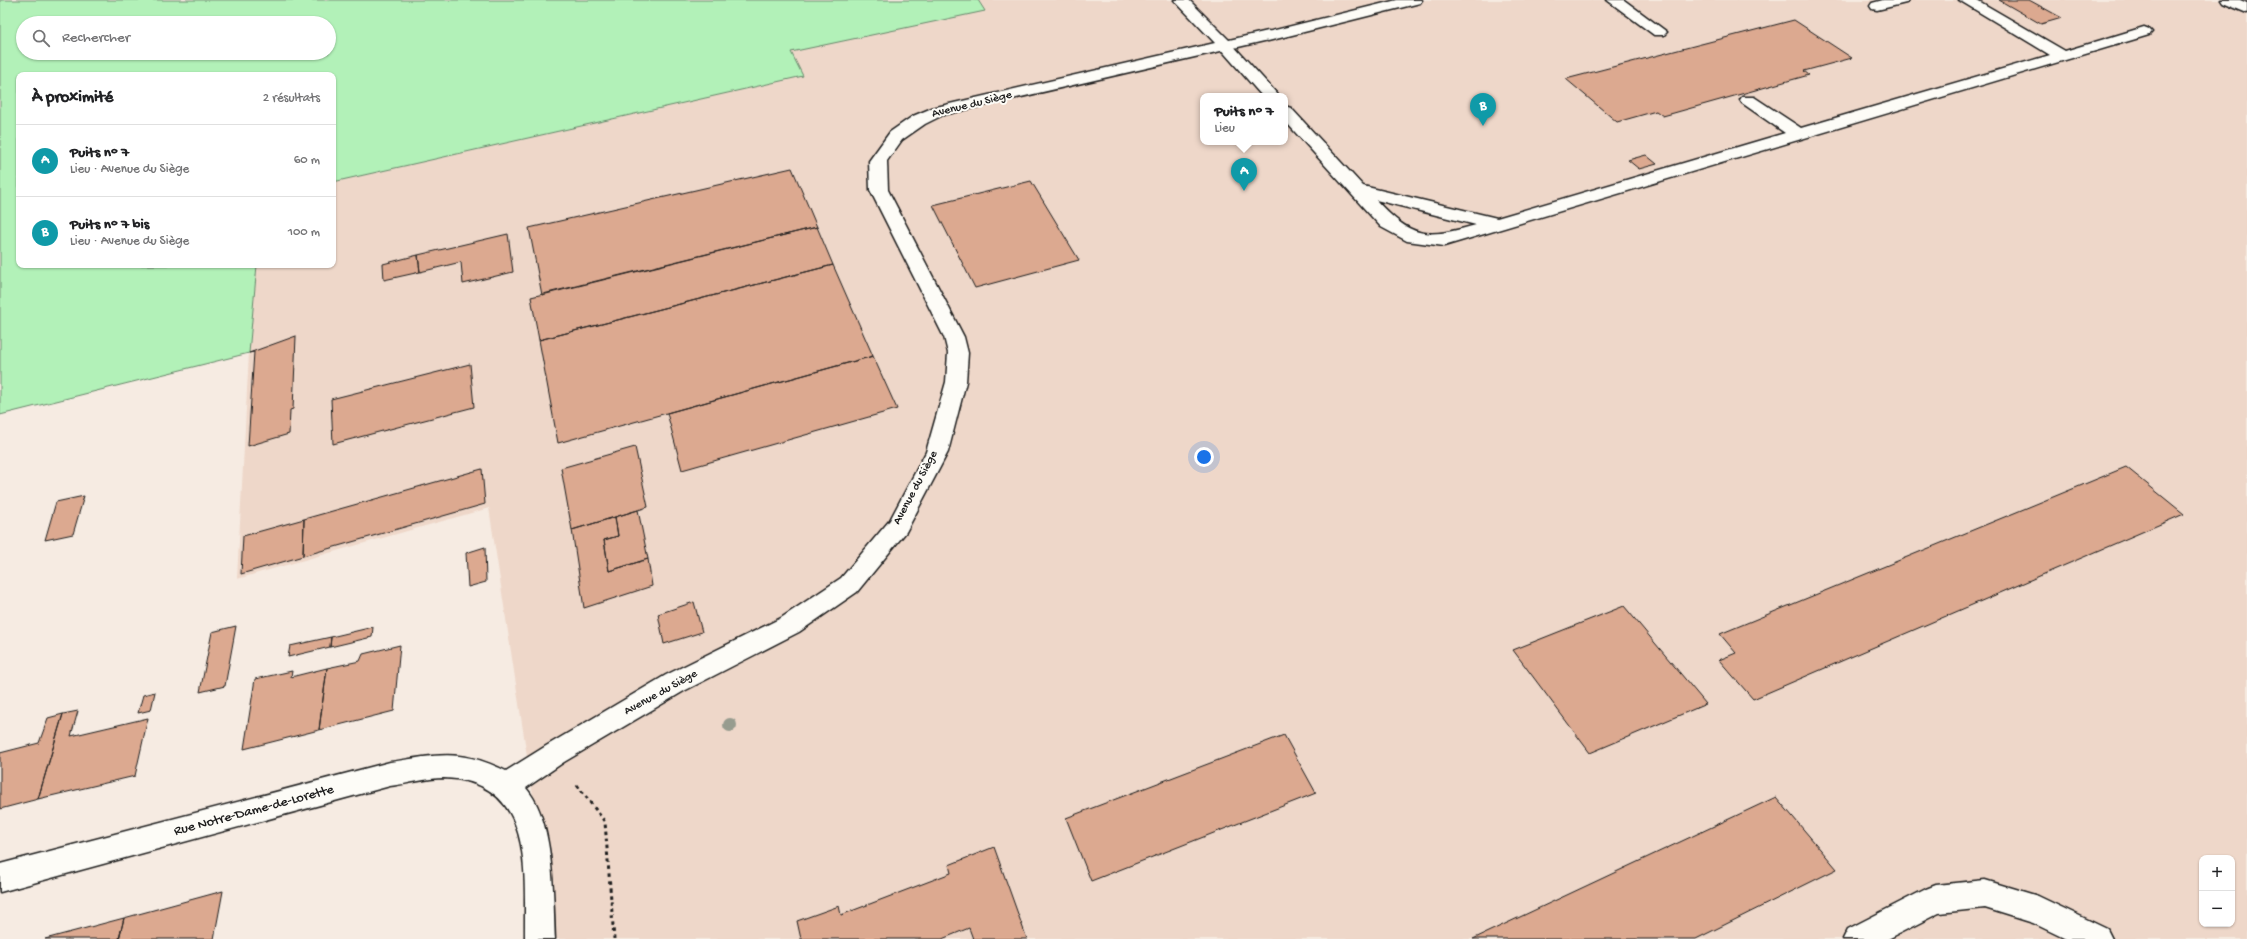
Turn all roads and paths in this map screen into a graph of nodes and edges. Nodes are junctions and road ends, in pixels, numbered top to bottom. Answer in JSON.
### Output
{"nodes":[{"id":1,"x":1181,"y":0,"type":"edge"},
{"id":2,"x":1415,"y":0,"type":"edge"},
{"id":3,"x":1614,"y":0,"type":"edge"},
{"id":4,"x":1901,"y":0,"type":"edge"},
{"id":5,"x":1966,"y":0,"type":"edge"},
{"id":6,"x":2228,"y":0,"type":"edge"},
{"id":7,"x":1877,"y":6,"type":"dead end"},
{"id":8,"x":2247,"y":9,"type":"edge"},
{"id":9,"x":1659,"y":32,"type":"dead end"},
{"id":10,"x":2144,"y":32,"type":"dead end"},
{"id":11,"x":1226,"y":46,"type":"junction"},
{"id":12,"x":2063,"y":56,"type":"junction"},
{"id":13,"x":1268,"y":93,"type":"edge"},
{"id":14,"x":1748,"y":100,"type":"dead end"},
{"id":15,"x":1288,"y":114,"type":"edge"},
{"id":16,"x":1798,"y":134,"type":"junction"},
{"id":17,"x":1357,"y":190,"type":"junction"},
{"id":18,"x":1498,"y":224,"type":"junction"},
{"id":19,"x":555,"y":754,"type":"junction"},
{"id":20,"x":508,"y":785,"type":"junction"},
{"id":21,"x":0,"y":878,"type":"edge"},
{"id":22,"x":540,"y":939,"type":"edge"},
{"id":23,"x":614,"y":939,"type":"edge"},
{"id":24,"x":1858,"y":939,"type":"edge"},
{"id":25,"x":2097,"y":939,"type":"edge"}],
"edges":[{"from":1,"to":11,"type":"street"},
{"from":2,"to":11,"type":"street","name":"Avenue du Siège"},
{"from":3,"to":9,"type":"street"},
{"from":4,"to":7,"type":"street"},
{"from":5,"to":12,"type":"street"},
{"from":6,"to":8,"type":"street"},
{"from":10,"to":12,"type":"street"},
{"from":11,"to":13,"type":"street"},
{"from":11,"to":19,"type":"street","name":"Avenue du Siège"},
{"from":12,"to":16,"type":"street"},
{"from":14,"to":16,"type":"street"},
{"from":15,"to":17,"type":"street"},
{"from":16,"to":18,"type":"street"},
{"from":17,"to":18,"type":"street"},
{"from":17,"to":18,"type":"street"},
{"from":19,"to":20,"type":"street","name":"Avenue du Siège"},
{"from":19,"to":23,"type":"path"},
{"from":20,"to":21,"type":"street","name":"Rue Notre-Dame-de-Lorette"},
{"from":20,"to":22,"type":"street"},
{"from":24,"to":25,"type":"street"}]}
